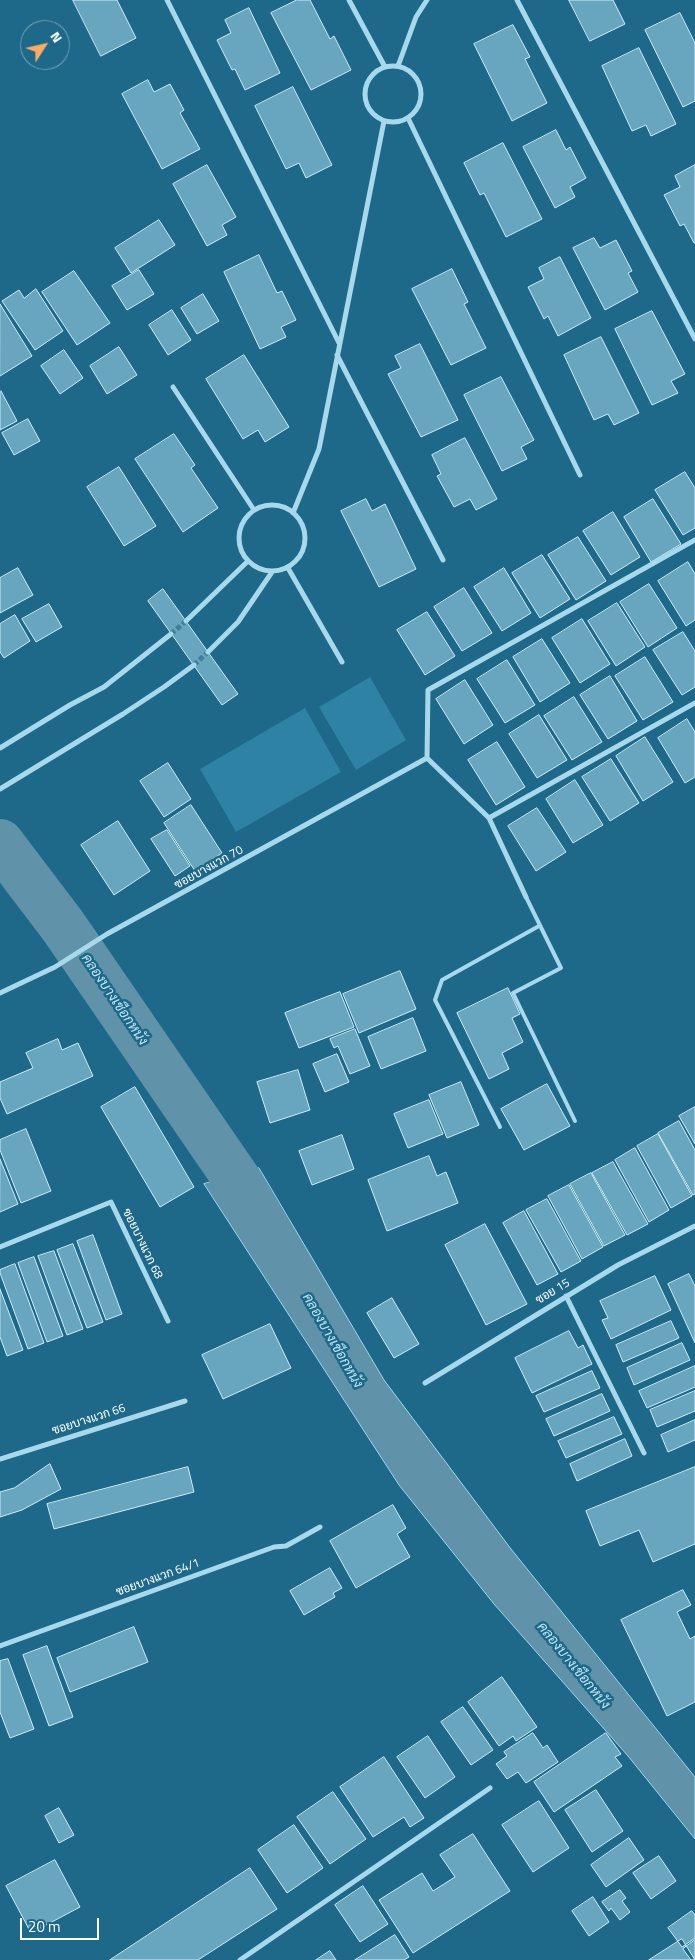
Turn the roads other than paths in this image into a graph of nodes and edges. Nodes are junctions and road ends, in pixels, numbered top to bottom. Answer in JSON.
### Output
{"nodes":[{"id":1,"x":167,"y":0,"type":"edge"},
{"id":2,"x":349,"y":0,"type":"edge"},
{"id":3,"x":427,"y":0,"type":"edge"},
{"id":4,"x":517,"y":0,"type":"edge"},
{"id":5,"x":398,"y":66,"type":"junction"},
{"id":6,"x":385,"y":67,"type":"junction"},
{"id":7,"x":408,"y":118,"type":"junction"},
{"id":8,"x":384,"y":121,"type":"junction"},
{"id":9,"x":695,"y":338,"type":"edge"},
{"id":10,"x":340,"y":343,"type":"junction"},
{"id":11,"x":337,"y":354,"type":"junction"},
{"id":12,"x":173,"y":387,"type":"dead end"},
{"id":13,"x":580,"y":475,"type":"dead end"},
{"id":14,"x":254,"y":510,"type":"junction"},
{"id":15,"x":293,"y":513,"type":"junction"},
{"id":16,"x":695,"y":540,"type":"edge"},
{"id":17,"x":443,"y":560,"type":"dead end"},
{"id":18,"x":248,"y":561,"type":"junction"},
{"id":19,"x":288,"y":568,"type":"junction"},
{"id":20,"x":272,"y":572,"type":"junction"},
{"id":21,"x":186,"y":621,"type":"tunnel mouth"},
{"id":22,"x":171,"y":634,"type":"tunnel mouth"},
{"id":23,"x":208,"y":652,"type":"tunnel mouth"},
{"id":24,"x":342,"y":662,"type":"dead end"},
{"id":25,"x":194,"y":665,"type":"tunnel mouth"},
{"id":26,"x":695,"y":703,"type":"edge"},
{"id":27,"x":0,"y":748,"type":"edge"},
{"id":28,"x":427,"y":758,"type":"junction"},
{"id":29,"x":0,"y":789,"type":"edge"},
{"id":30,"x":489,"y":818,"type":"junction"},
{"id":31,"x":526,"y":897,"type":"joint"},
{"id":32,"x":540,"y":926,"type":"junction"},
{"id":33,"x":0,"y":993,"type":"edge"},
{"id":34,"x":575,"y":1121,"type":"dead end"},
{"id":35,"x":500,"y":1127,"type":"dead end"},
{"id":36,"x":695,"y":1226,"type":"edge"},
{"id":37,"x":0,"y":1247,"type":"edge"},
{"id":38,"x":566,"y":1296,"type":"junction"},
{"id":39,"x":168,"y":1321,"type":"dead end"},
{"id":40,"x":425,"y":1383,"type":"dead end"},
{"id":41,"x":184,"y":1401,"type":"dead end"},
{"id":42,"x":644,"y":1453,"type":"dead end"},
{"id":43,"x":0,"y":1459,"type":"edge"},
{"id":44,"x":320,"y":1526,"type":"dead end"},
{"id":45,"x":0,"y":1646,"type":"edge"},
{"id":46,"x":490,"y":1788,"type":"dead end"},
{"id":47,"x":240,"y":1960,"type":"edge"}],
"edges":[{"from":1,"to":10,"type":"street"},
{"from":2,"to":6,"type":"street"},
{"from":3,"to":5,"type":"street"},
{"from":4,"to":9,"type":"street"},
{"from":5,"to":6,"type":"street"},
{"from":5,"to":7,"type":"street"},
{"from":6,"to":8,"type":"street"},
{"from":7,"to":8,"type":"street"},
{"from":7,"to":13,"type":"street"},
{"from":8,"to":10,"type":"street"},
{"from":10,"to":11,"type":"street"},
{"from":11,"to":15,"type":"street"},
{"from":11,"to":17,"type":"street"},
{"from":12,"to":14,"type":"street"},
{"from":14,"to":15,"type":"street"},
{"from":14,"to":18,"type":"street"},
{"from":15,"to":19,"type":"street"},
{"from":16,"to":28,"type":"street"},
{"from":18,"to":20,"type":"street"},
{"from":18,"to":21,"type":"street"},
{"from":19,"to":20,"type":"street"},
{"from":19,"to":24,"type":"street"},
{"from":20,"to":23,"type":"street"},
{"from":22,"to":27,"type":"street"},
{"from":25,"to":29,"type":"street"},
{"from":26,"to":30,"type":"street"},
{"from":28,"to":30,"type":"street"},
{"from":28,"to":33,"type":"street","name":"ซอยบางแวก 70"},
{"from":30,"to":31,"type":"street"},
{"from":31,"to":32,"type":"lane"},
{"from":32,"to":34,"type":"lane"},
{"from":32,"to":35,"type":"lane"},
{"from":36,"to":38,"type":"street","name":"ซอย 15"},
{"from":37,"to":39,"type":"street","name":"ซอยบางแวก 68"},
{"from":38,"to":40,"type":"street","name":"ซอย 15"},
{"from":38,"to":42,"type":"street"},
{"from":41,"to":43,"type":"street","name":"ซอยบางแวก 66"},
{"from":44,"to":45,"type":"street","name":"ซอยบางแวก 64/1"},
{"from":46,"to":47,"type":"street"}]}
